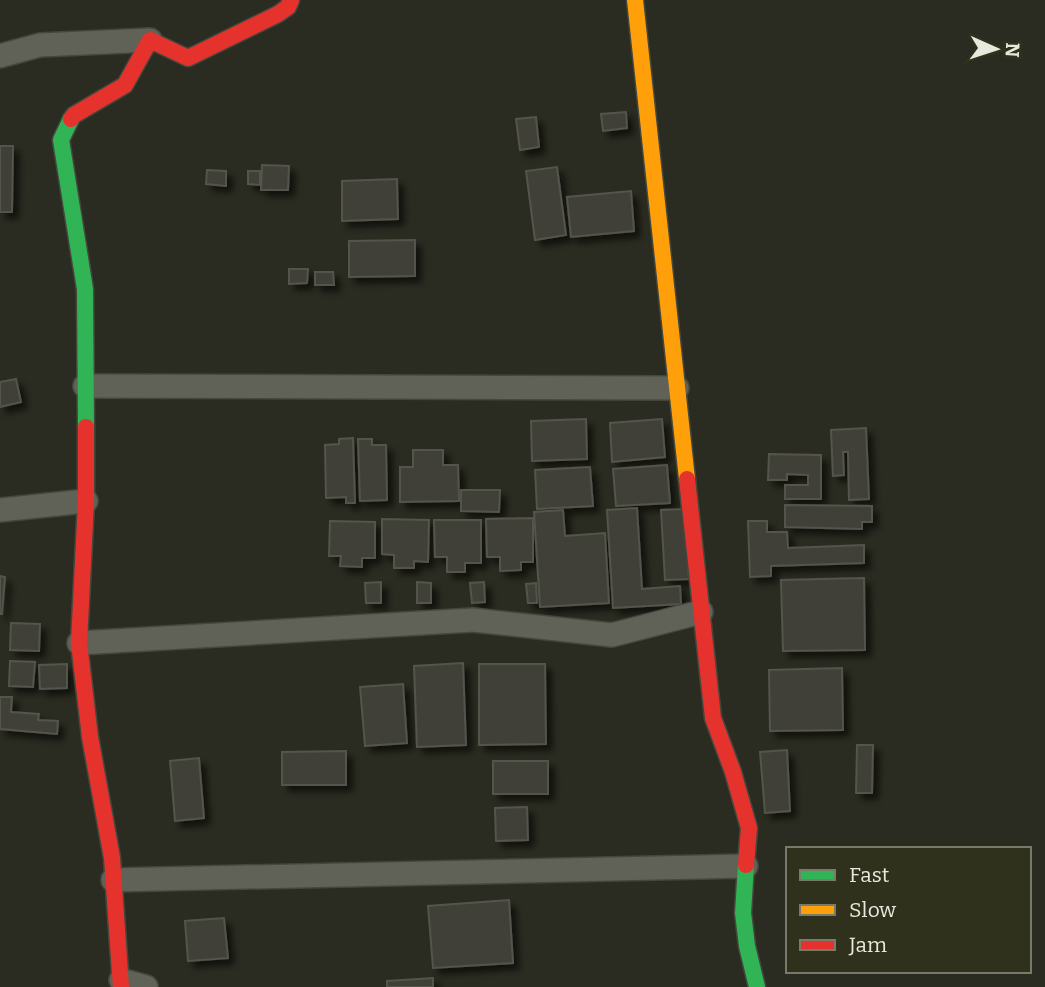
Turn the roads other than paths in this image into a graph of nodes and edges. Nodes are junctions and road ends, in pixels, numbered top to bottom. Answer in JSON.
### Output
{"nodes":[{"id":1,"x":291,"y":0,"type":"edge"},
{"id":2,"x":635,"y":0,"type":"edge"},
{"id":3,"x":150,"y":40,"type":"junction"},
{"id":4,"x":0,"y":56,"type":"edge"},
{"id":5,"x":85,"y":386,"type":"junction"},
{"id":6,"x":677,"y":387,"type":"junction"},
{"id":7,"x":86,"y":501,"type":"junction"},
{"id":8,"x":0,"y":510,"type":"edge"},
{"id":9,"x":701,"y":612,"type":"junction"},
{"id":10,"x":79,"y":643,"type":"junction"},
{"id":11,"x":746,"y":866,"type":"junction"},
{"id":12,"x":113,"y":880,"type":"junction"},
{"id":13,"x":121,"y":983,"type":"edge"},
{"id":14,"x":146,"y":987,"type":"edge"},
{"id":15,"x":757,"y":987,"type":"edge"}],
"edges":[{"from":1,"to":3,"type":"street"},
{"from":2,"to":6,"type":"street"},
{"from":3,"to":4,"type":"street"},
{"from":3,"to":5,"type":"street"},
{"from":5,"to":6,"type":"street"},
{"from":5,"to":7,"type":"street"},
{"from":6,"to":9,"type":"street"},
{"from":7,"to":8,"type":"street"},
{"from":7,"to":10,"type":"street"},
{"from":9,"to":10,"type":"street"},
{"from":9,"to":11,"type":"street"},
{"from":10,"to":12,"type":"street"},
{"from":11,"to":12,"type":"street"},
{"from":11,"to":15,"type":"street"},
{"from":12,"to":13,"type":"street"},
{"from":13,"to":14,"type":"street"}]}
